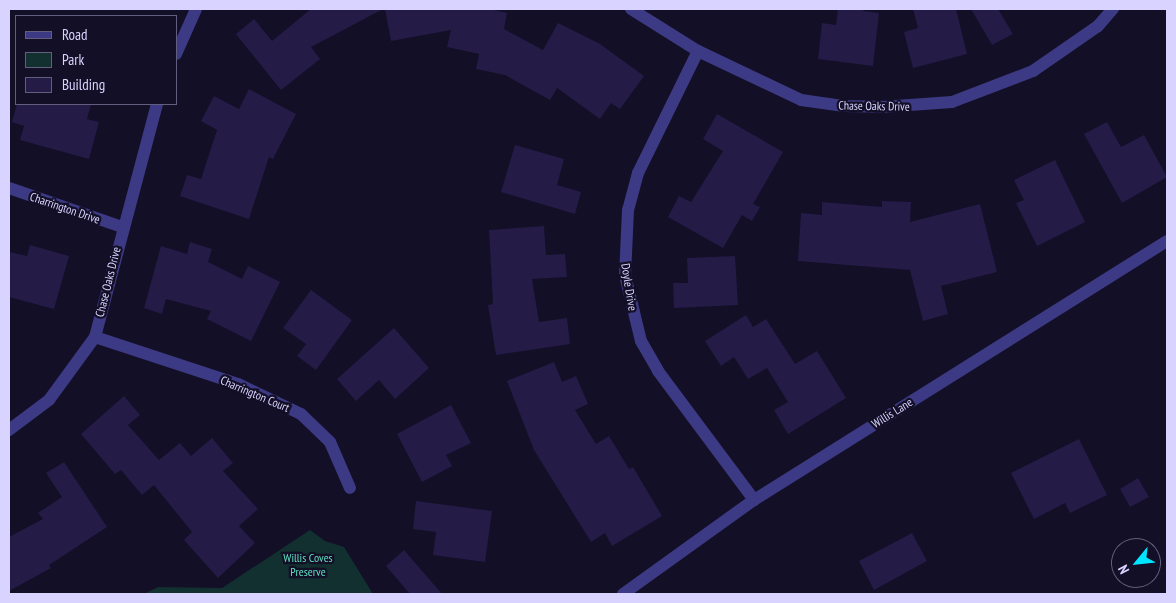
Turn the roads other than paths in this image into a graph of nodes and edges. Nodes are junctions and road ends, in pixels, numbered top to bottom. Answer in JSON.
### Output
{"nodes":[{"id":1,"x":196,"y":9,"type":"edge"},
{"id":2,"x":631,"y":9,"type":"edge"},
{"id":3,"x":1113,"y":9,"type":"edge"},
{"id":4,"x":178,"y":50,"type":"edge"},
{"id":5,"x":698,"y":51,"type":"junction"},
{"id":6,"x":157,"y":105,"type":"edge"},
{"id":7,"x":9,"y":188,"type":"edge"},
{"id":8,"x":122,"y":227,"type":"junction"},
{"id":9,"x":1167,"y":241,"type":"edge"},
{"id":10,"x":94,"y":337,"type":"junction"},
{"id":11,"x":9,"y":430,"type":"edge"},
{"id":12,"x":350,"y":488,"type":"dead end"},
{"id":13,"x":754,"y":500,"type":"junction"},
{"id":14,"x":623,"y":594,"type":"edge"}],
"edges":[{"from":1,"to":4,"type":"street"},
{"from":2,"to":5,"type":"street","name":"Chase Oaks Drive"},
{"from":3,"to":5,"type":"street","name":"Chase Oaks Drive"},
{"from":5,"to":13,"type":"street","name":"Doyle Drive"},
{"from":6,"to":8,"type":"street","name":"Chase Oaks Drive"},
{"from":7,"to":8,"type":"street","name":"Charrington Drive"},
{"from":8,"to":10,"type":"street","name":"Chase Oaks Drive"},
{"from":9,"to":13,"type":"street","name":"Willis Lane"},
{"from":10,"to":11,"type":"street","name":"Chase Oaks Drive"},
{"from":10,"to":12,"type":"street","name":"Charrington Court"},
{"from":13,"to":14,"type":"street","name":"Willis Lane"}]}
